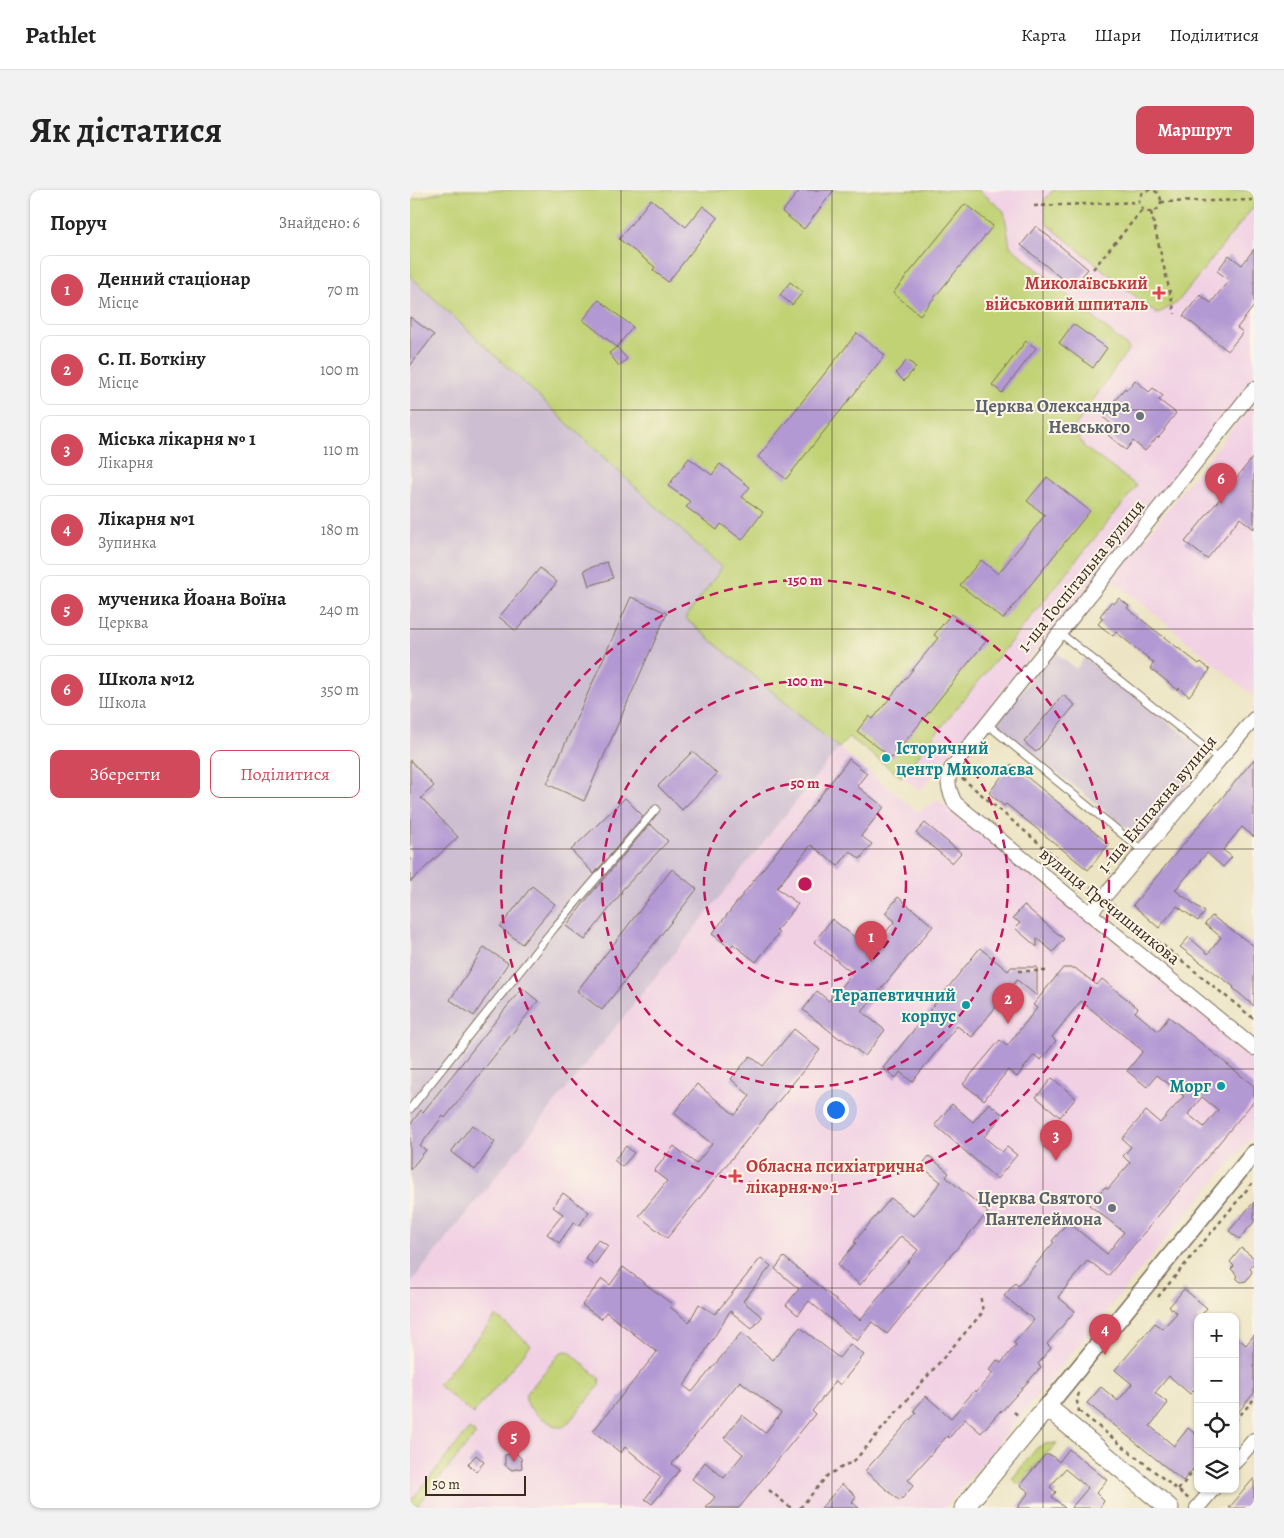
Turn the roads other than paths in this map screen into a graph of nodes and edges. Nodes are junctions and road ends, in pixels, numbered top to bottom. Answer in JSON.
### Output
{"nodes":[{"id":1,"x":1254,"y":389,"type":"edge"},
{"id":2,"x":1060,"y":633,"type":"junction"},
{"id":3,"x":1254,"y":719,"type":"edge"},
{"id":4,"x":987,"y":724,"type":"junction"},
{"id":5,"x":1219,"y":759,"type":"junction"},
{"id":6,"x":949,"y":790,"type":"joint"},
{"id":7,"x":656,"y":809,"type":"dead end"},
{"id":8,"x":1144,"y":852,"type":"junction"},
{"id":9,"x":1089,"y":914,"type":"junction"},
{"id":10,"x":1254,"y":1048,"type":"edge"},
{"id":11,"x":410,"y":1109,"type":"edge"},
{"id":12,"x":1254,"y":1153,"type":"edge"},
{"id":13,"x":1047,"y":1407,"type":"junction"},
{"id":14,"x":1254,"y":1440,"type":"edge"},
{"id":15,"x":1239,"y":1457,"type":"edge"},
{"id":16,"x":1210,"y":1493,"type":"edge"},
{"id":17,"x":964,"y":1508,"type":"edge"},
{"id":18,"x":1169,"y":1508,"type":"edge"},
{"id":19,"x":1198,"y":1508,"type":"edge"}],
"edges":[{"from":1,"to":2,"type":"street","name":"1-ша Госпітальна вулиця"},
{"from":2,"to":4,"type":"street","name":"1-ша Госпітальна вулиця"},
{"from":2,"to":5,"type":"lane"},
{"from":3,"to":5,"type":"street","name":"1-ша Екіпажна вулиця"},
{"from":4,"to":6,"type":"street","name":"1-ша Госпітальна вулиця"},
{"from":4,"to":8,"type":"lane"},
{"from":5,"to":8,"type":"street","name":"1-ша Екіпажна вулиця"},
{"from":6,"to":9,"type":"street","name":"вулиця Гречишникова"},
{"from":7,"to":11,"type":"lane"},
{"from":8,"to":9,"type":"street","name":"1-ша Екіпажна вулиця"},
{"from":9,"to":10,"type":"street","name":"вулиця Гречишникова"},
{"from":12,"to":13,"type":"street"},
{"from":13,"to":17,"type":"main road"},
{"from":13,"to":18,"type":"main road"},
{"from":14,"to":15,"type":"street"},
{"from":16,"to":19,"type":"street"}]}
